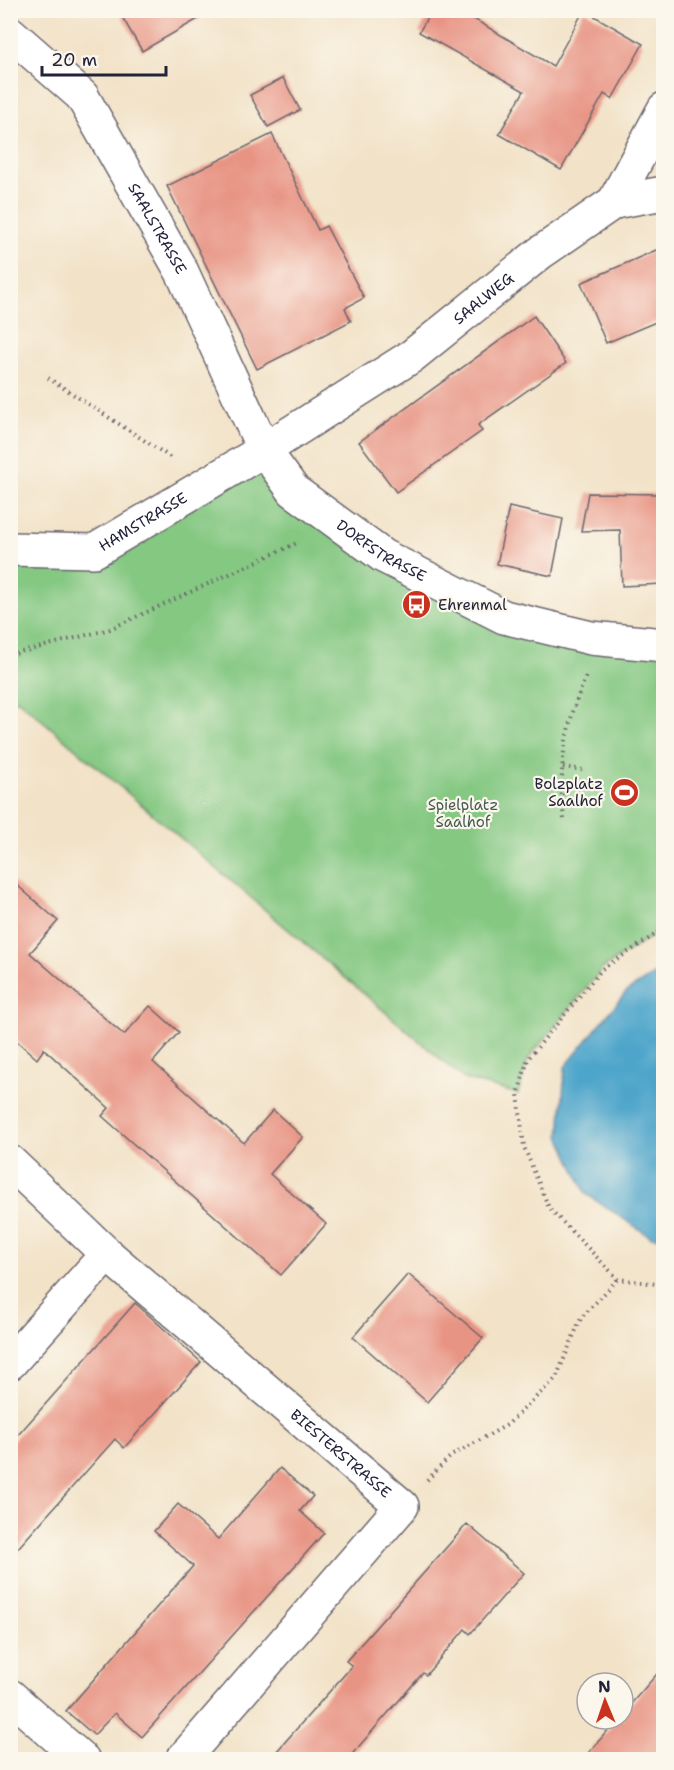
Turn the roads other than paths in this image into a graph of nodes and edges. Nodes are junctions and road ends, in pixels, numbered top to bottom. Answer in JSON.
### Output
{"nodes":[{"id":1,"x":10,"y":33,"type":"edge"},
{"id":2,"x":663,"y":109,"type":"edge"},
{"id":3,"x":663,"y":193,"type":"edge"},
{"id":4,"x":614,"y":202,"type":"junction"},
{"id":5,"x":264,"y":450,"type":"junction"},
{"id":6,"x":10,"y":549,"type":"edge"},
{"id":7,"x":663,"y":645,"type":"edge"},
{"id":8,"x":10,"y":1162,"type":"edge"},
{"id":9,"x":107,"y":1254,"type":"junction"},
{"id":10,"x":10,"y":1363,"type":"edge"},
{"id":11,"x":10,"y":1696,"type":"edge"},
{"id":12,"x":83,"y":1760,"type":"edge"},
{"id":13,"x":182,"y":1760,"type":"edge"}],
"edges":[{"from":1,"to":5,"type":"street","name":"SAALSTRASSE"},
{"from":2,"to":4,"type":"street","name":"SAALWEG"},
{"from":3,"to":4,"type":"street"},
{"from":4,"to":5,"type":"street","name":"SAALWEG"},
{"from":5,"to":6,"type":"street","name":"HAMSTRASSE"},
{"from":5,"to":7,"type":"street","name":"DORFSTRASSE"},
{"from":8,"to":9,"type":"street","name":"BIESTERSTRASSE"},
{"from":9,"to":10,"type":"street"},
{"from":9,"to":13,"type":"street","name":"BIESTERSTRASSE"},
{"from":11,"to":12,"type":"street"}]}
